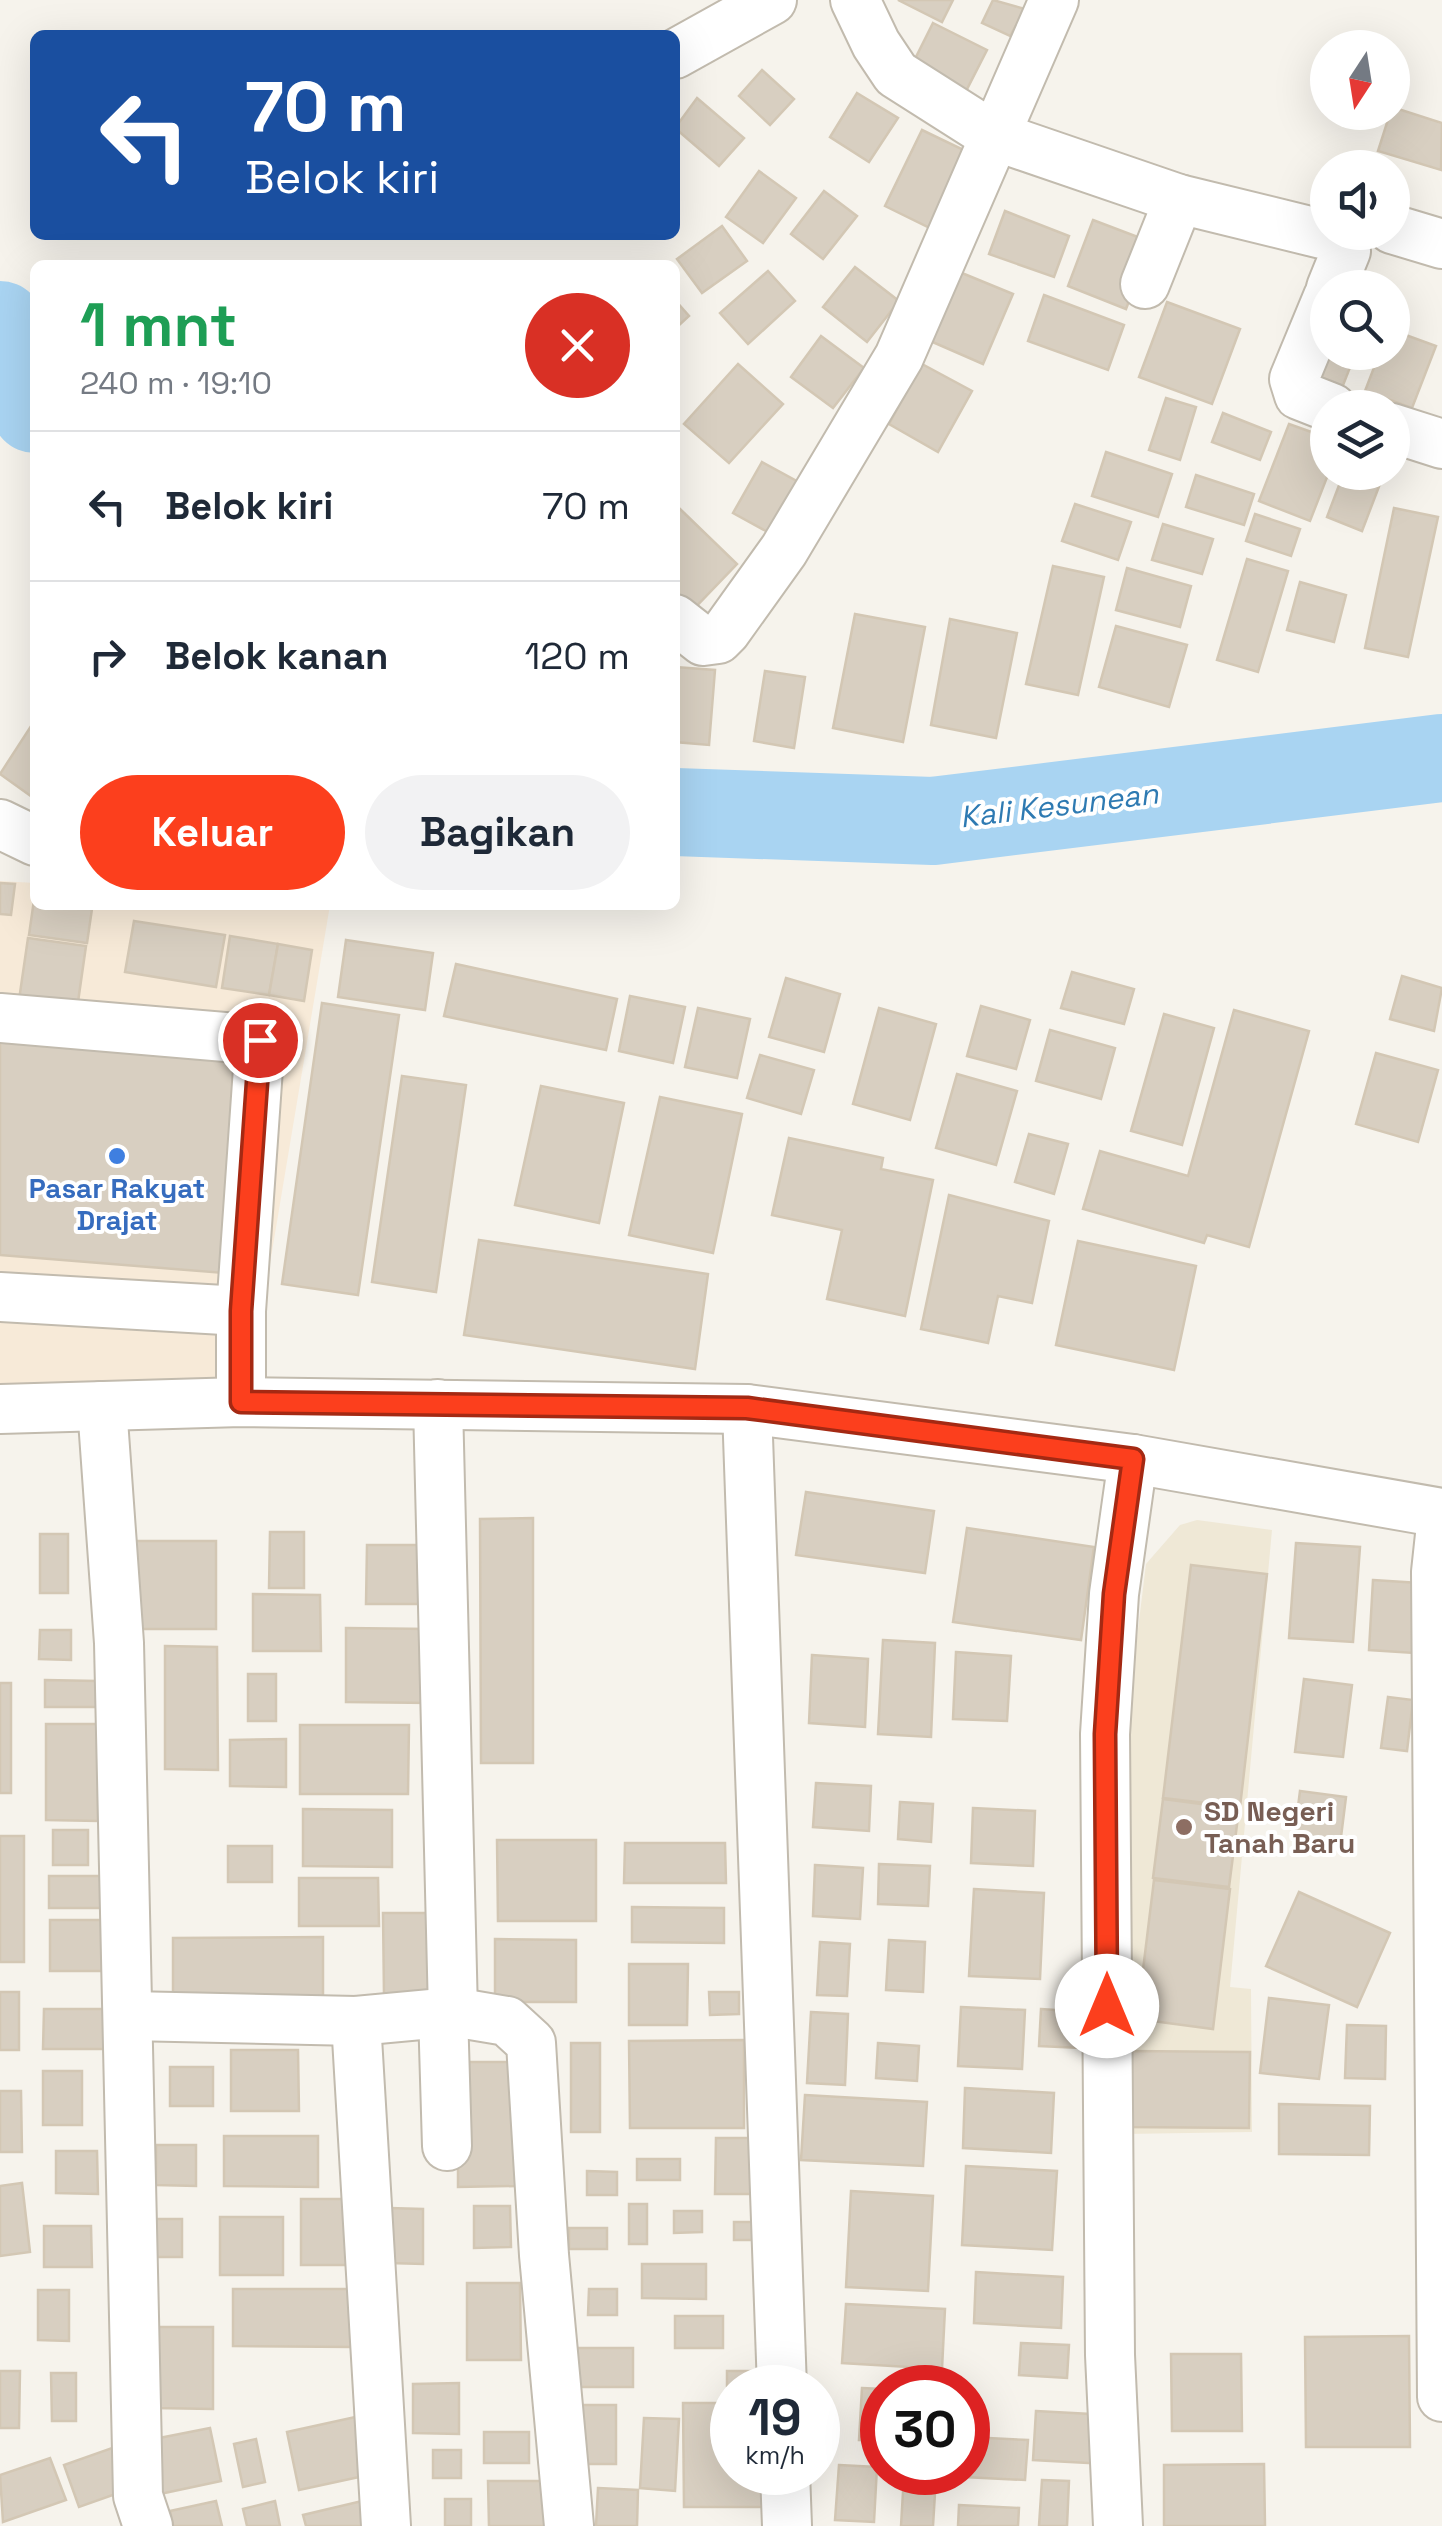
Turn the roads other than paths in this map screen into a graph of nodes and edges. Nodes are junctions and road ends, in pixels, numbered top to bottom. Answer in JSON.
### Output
{"nodes":[{"id":1,"x":772,"y":0,"type":"edge"},
{"id":2,"x":855,"y":0,"type":"edge"},
{"id":3,"x":1054,"y":0,"type":"edge"},
{"id":4,"x":680,"y":51,"type":"edge"},
{"id":5,"x":992,"y":136,"type":"junction"},
{"id":6,"x":1179,"y":199,"type":"junction"},
{"id":7,"x":1410,"y":234,"type":"edge"},
{"id":8,"x":1442,"y":244,"type":"edge"},
{"id":9,"x":1345,"y":254,"type":"edge"},
{"id":10,"x":1144,"y":284,"type":"dead end"},
{"id":11,"x":1310,"y":340,"type":"edge"},
{"id":12,"x":1310,"y":399,"type":"edge"},
{"id":13,"x":1410,"y":434,"type":"edge"},
{"id":14,"x":1442,"y":444,"type":"edge"},
{"id":15,"x":680,"y":623,"type":"edge"},
{"id":16,"x":0,"y":824,"type":"edge"},
{"id":17,"x":30,"y":839,"type":"edge"},
{"id":18,"x":0,"y":1018,"type":"edge"},
{"id":19,"x":0,"y":1296,"type":"edge"},
{"id":20,"x":241,"y":1311,"type":"junction"},
{"id":21,"x":241,"y":1402,"type":"junction"},
{"id":22,"x":438,"y":1404,"type":"junction"},
{"id":23,"x":102,"y":1406,"type":"junction"},
{"id":24,"x":747,"y":1408,"type":"junction"},
{"id":25,"x":0,"y":1409,"type":"edge"},
{"id":26,"x":1133,"y":1459,"type":"junction"},
{"id":27,"x":1442,"y":1515,"type":"edge"},
{"id":28,"x":448,"y":2012,"type":"junction"},
{"id":29,"x":129,"y":2016,"type":"junction"},
{"id":30,"x":356,"y":2021,"type":"junction"},
{"id":31,"x":448,"y":2146,"type":"dead end"},
{"id":32,"x":781,"y":2365,"type":"edge"},
{"id":33,"x":1441,"y":2374,"type":"edge"},
{"id":34,"x":785,"y":2495,"type":"edge"},
{"id":35,"x":148,"y":2526,"type":"edge"},
{"id":36,"x":386,"y":2526,"type":"edge"},
{"id":37,"x":569,"y":2526,"type":"edge"},
{"id":38,"x":786,"y":2526,"type":"edge"},
{"id":39,"x":1118,"y":2526,"type":"edge"}],
"edges":[{"from":1,"to":4,"type":"street"},
{"from":2,"to":5,"type":"street"},
{"from":3,"to":5,"type":"street"},
{"from":5,"to":6,"type":"street"},
{"from":5,"to":15,"type":"street"},
{"from":6,"to":9,"type":"street"},
{"from":6,"to":10,"type":"street"},
{"from":7,"to":8,"type":"street"},
{"from":11,"to":12,"type":"street"},
{"from":13,"to":14,"type":"street"},
{"from":16,"to":17,"type":"street"},
{"from":18,"to":20,"type":"street"},
{"from":19,"to":20,"type":"street"},
{"from":20,"to":21,"type":"street"},
{"from":21,"to":22,"type":"street"},
{"from":21,"to":23,"type":"street"},
{"from":22,"to":24,"type":"street"},
{"from":22,"to":28,"type":"street"},
{"from":23,"to":25,"type":"street"},
{"from":23,"to":29,"type":"street"},
{"from":24,"to":26,"type":"street"},
{"from":24,"to":32,"type":"street"},
{"from":26,"to":27,"type":"street"},
{"from":26,"to":39,"type":"street"},
{"from":27,"to":33,"type":"street"},
{"from":28,"to":30,"type":"street"},
{"from":28,"to":31,"type":"street"},
{"from":28,"to":37,"type":"street"},
{"from":29,"to":30,"type":"street"},
{"from":29,"to":35,"type":"street"},
{"from":30,"to":36,"type":"street"},
{"from":34,"to":38,"type":"street"}]}
